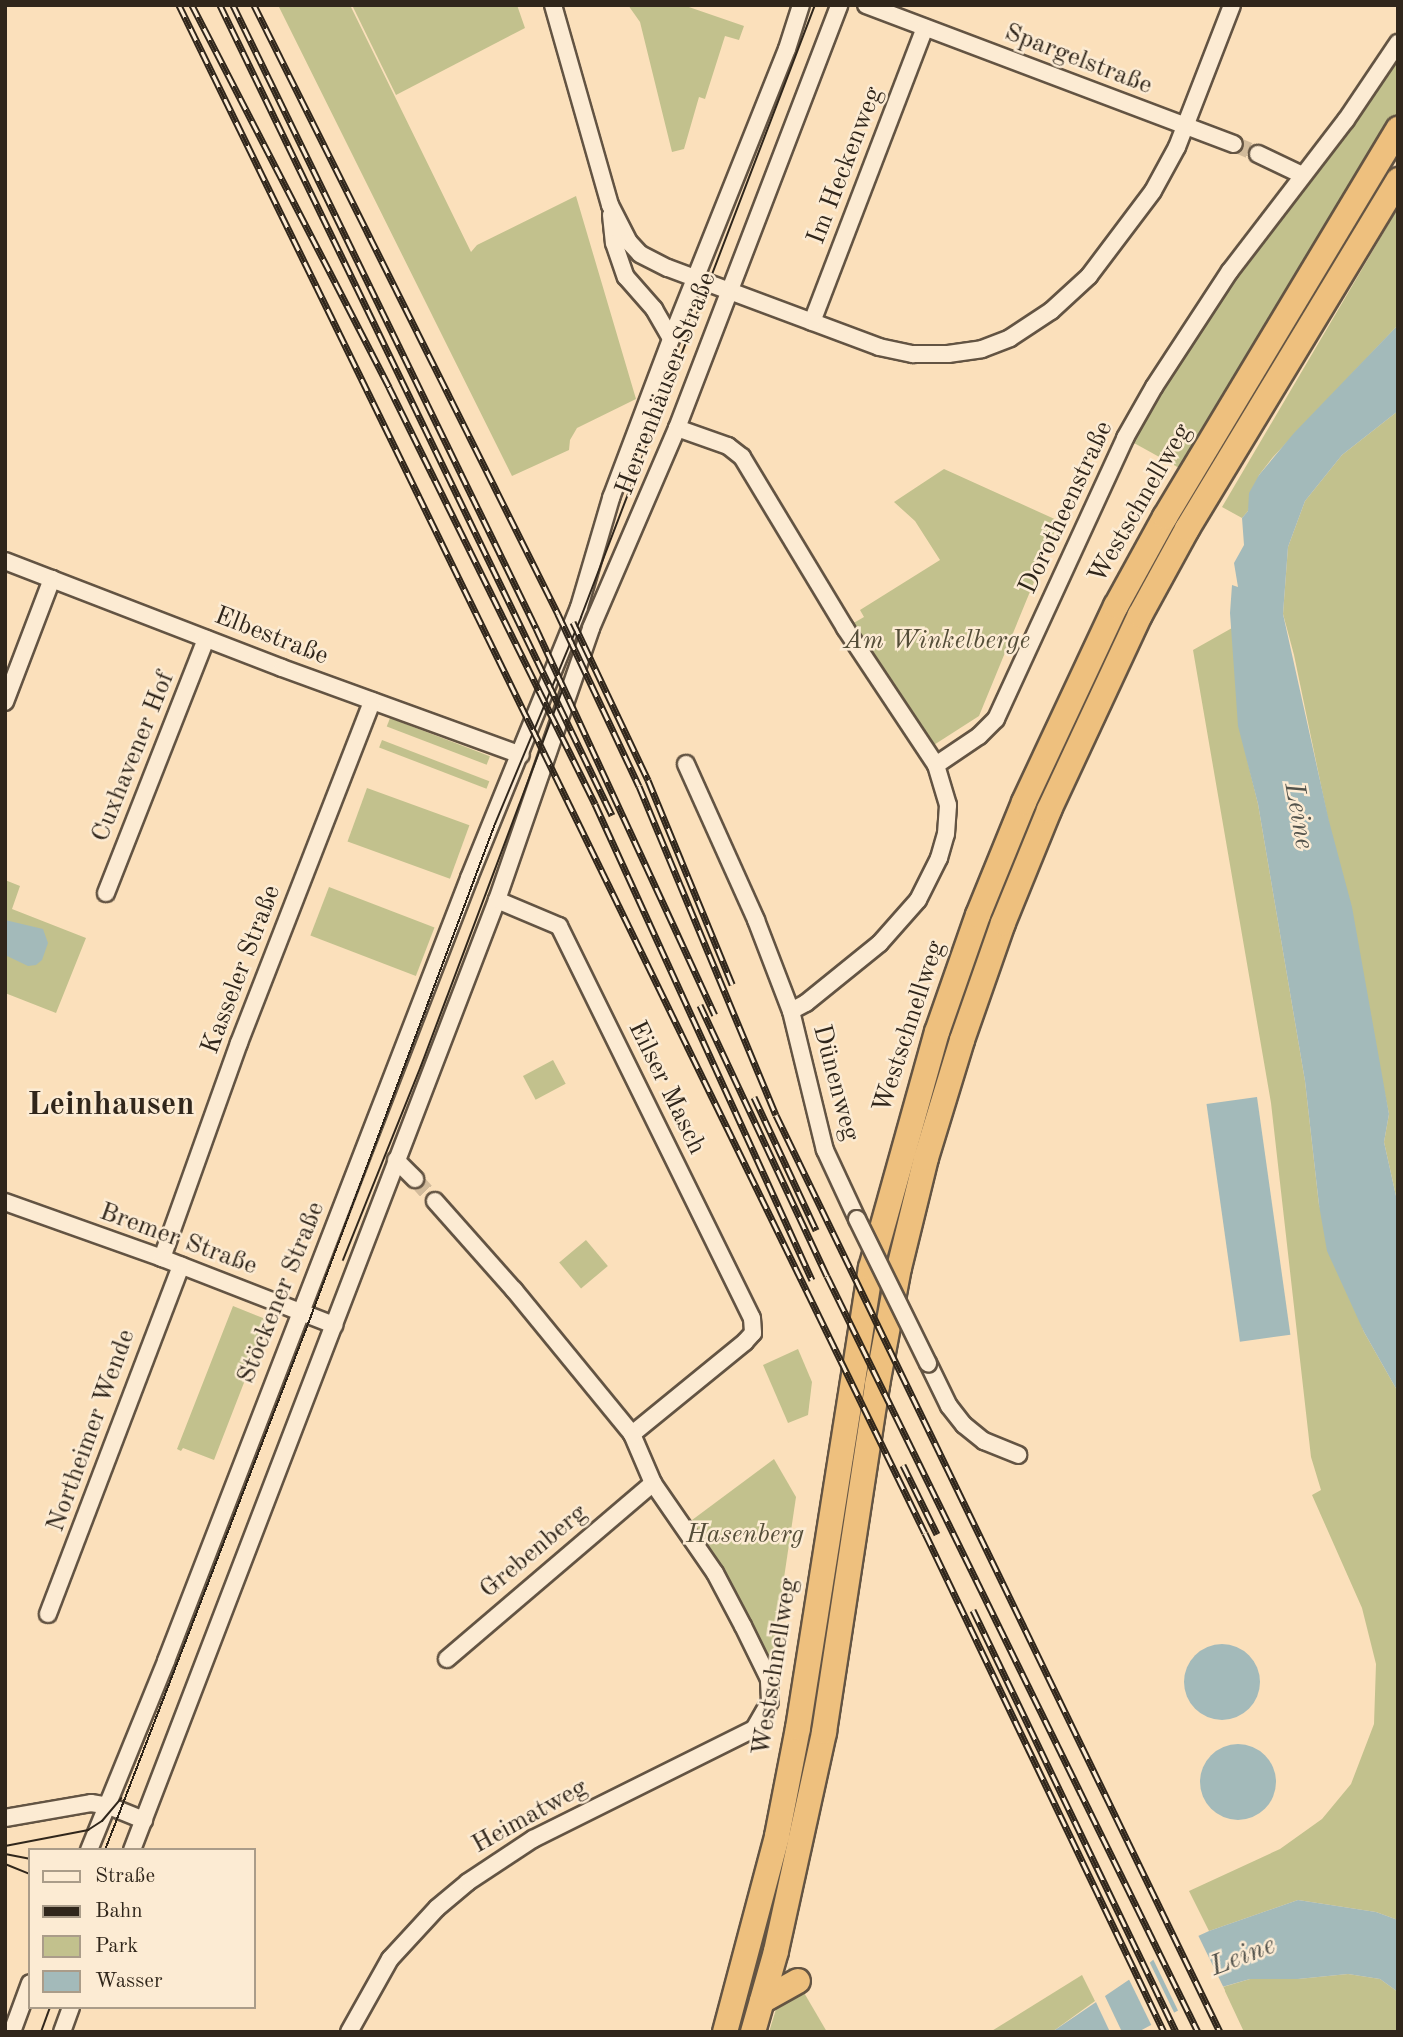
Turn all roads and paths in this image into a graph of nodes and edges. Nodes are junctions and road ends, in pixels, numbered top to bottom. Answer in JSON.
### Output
{"nodes":[{"id":1,"x":553,"y":5,"type":"edge"},
{"id":2,"x":801,"y":5,"type":"edge"},
{"id":3,"x":839,"y":5,"type":"edge"},
{"id":4,"x":866,"y":5,"type":"edge"},
{"id":5,"x":1232,"y":5,"type":"edge"},
{"id":6,"x":925,"y":28,"type":"junction"},
{"id":7,"x":1398,"y":43,"type":"edge"},
{"id":8,"x":1185,"y":126,"type":"junction"},
{"id":9,"x":1398,"y":129,"type":"edge"},
{"id":10,"x":1234,"y":144,"type":"tunnel mouth"},
{"id":11,"x":1258,"y":154,"type":"tunnel mouth"},
{"id":12,"x":1302,"y":176,"type":"junction"},
{"id":13,"x":1398,"y":180,"type":"edge"},
{"id":14,"x":610,"y":205,"type":"junction"},
{"id":15,"x":695,"y":279,"type":"junction"},
{"id":16,"x":729,"y":291,"type":"junction"},
{"id":17,"x":812,"y":322,"type":"junction"},
{"id":18,"x":671,"y":339,"type":"junction"},
{"id":19,"x":677,"y":428,"type":"junction"},
{"id":20,"x":5,"y":561,"type":"edge"},
{"id":21,"x":52,"y":579,"type":"junction"},
{"id":22,"x":206,"y":639,"type":"junction"},
{"id":23,"x":372,"y":701,"type":"junction"},
{"id":24,"x":5,"y":702,"type":"edge"},
{"id":25,"x":521,"y":755,"type":"junction"},
{"id":26,"x":686,"y":764,"type":"dead end"},
{"id":27,"x":936,"y":765,"type":"junction"},
{"id":28,"x":106,"y":893,"type":"dead end"},
{"id":29,"x":497,"y":900,"type":"junction"},
{"id":30,"x":791,"y":1011,"type":"junction"},
{"id":31,"x":396,"y":1160,"type":"junction"},
{"id":32,"x":415,"y":1179,"type":"tunnel mouth"},
{"id":33,"x":435,"y":1201,"type":"tunnel mouth"},
{"id":34,"x":5,"y":1202,"type":"edge"},
{"id":35,"x":162,"y":1258,"type":"junction"},
{"id":36,"x":181,"y":1265,"type":"junction"},
{"id":37,"x":300,"y":1312,"type":"junction"},
{"id":38,"x":334,"y":1325,"type":"junction"},
{"id":39,"x":632,"y":1434,"type":"junction"},
{"id":40,"x":1018,"y":1455,"type":"dead end"},
{"id":41,"x":653,"y":1483,"type":"junction"},
{"id":42,"x":48,"y":1614,"type":"dead end"},
{"id":43,"x":447,"y":1658,"type":"dead end"},
{"id":44,"x":108,"y":1806,"type":"junction"},
{"id":45,"x":5,"y":1818,"type":"edge"},
{"id":46,"x":144,"y":1820,"type":"junction"},
{"id":47,"x":90,"y":1848,"type":"edge"},
{"id":48,"x":133,"y":1848,"type":"edge"},
{"id":49,"x":797,"y":1981,"type":"dead end"},
{"id":50,"x":28,"y":1988,"type":"edge"},
{"id":51,"x":762,"y":2001,"type":"junction"},
{"id":52,"x":70,"y":2009,"type":"edge"},
{"id":53,"x":12,"y":2032,"type":"edge"},
{"id":54,"x":62,"y":2032,"type":"edge"},
{"id":55,"x":349,"y":2032,"type":"edge"},
{"id":56,"x":725,"y":2032,"type":"edge"},
{"id":57,"x":753,"y":2032,"type":"edge"}],
"edges":[{"from":1,"to":14,"type":"street"},
{"from":2,"to":15,"type":"street","name":"Herrenhäuser Straße"},
{"from":3,"to":16,"type":"street","name":"Herrenhäuser Straße"},
{"from":4,"to":6,"type":"street","name":"Spargelstraße"},
{"from":5,"to":8,"type":"street"},
{"from":6,"to":8,"type":"street","name":"Spargelstraße"},
{"from":6,"to":17,"type":"street","name":"Im Heckenweg"},
{"from":7,"to":12,"type":"street","name":"Dorotheenstraße"},
{"from":8,"to":10,"type":"street","name":"Spargelstraße"},
{"from":8,"to":17,"type":"street"},
{"from":9,"to":56,"type":"highway","name":"Westschnellweg"},
{"from":11,"to":12,"type":"street"},
{"from":12,"to":27,"type":"street","name":"Dorotheenstraße"},
{"from":13,"to":51,"type":"highway","name":"Westschnellweg"},
{"from":14,"to":15,"type":"street"},
{"from":14,"to":18,"type":"street"},
{"from":15,"to":16,"type":"street"},
{"from":15,"to":18,"type":"street","name":"Herrenhäuser Straße"},
{"from":16,"to":17,"type":"street"},
{"from":16,"to":19,"type":"street","name":"Herrenhäuser Straße"},
{"from":18,"to":25,"type":"street","name":"Herrenhäuser Straße"},
{"from":19,"to":27,"type":"street"},
{"from":19,"to":29,"type":"street","name":"Herrenhäuser Straße"},
{"from":20,"to":21,"type":"street","name":"Elbestraße"},
{"from":21,"to":22,"type":"street","name":"Elbestraße"},
{"from":21,"to":24,"type":"street"},
{"from":22,"to":23,"type":"street","name":"Elbestraße"},
{"from":22,"to":28,"type":"street","name":"Cuxhavener Hof"},
{"from":23,"to":25,"type":"street","name":"Elbestraße"},
{"from":23,"to":35,"type":"street","name":"Kasseler Straße"},
{"from":25,"to":37,"type":"street","name":"Stöckener Straße"},
{"from":26,"to":30,"type":"street","name":"Dünenweg"},
{"from":27,"to":30,"type":"street"},
{"from":29,"to":31,"type":"street"},
{"from":29,"to":39,"type":"street","name":"Eilser Masch"},
{"from":30,"to":40,"type":"street","name":"Dünenweg","bridge":true},
{"from":31,"to":32,"type":"street"},
{"from":31,"to":38,"type":"street"},
{"from":33,"to":39,"type":"street"},
{"from":34,"to":35,"type":"street","name":"Bremer Straße"},
{"from":35,"to":36,"type":"street","name":"Bremer Straße"},
{"from":36,"to":37,"type":"street","name":"Bremer Straße"},
{"from":36,"to":42,"type":"street","name":"Northeimer Wende"},
{"from":37,"to":38,"type":"street","name":"Bremer Straße"},
{"from":37,"to":44,"type":"street","name":"Stöckener Straße"},
{"from":38,"to":46,"type":"street"},
{"from":39,"to":41,"type":"street"},
{"from":41,"to":43,"type":"street","name":"Grebenberg"},
{"from":41,"to":55,"type":"street","name":"Heimatweg"},
{"from":44,"to":45,"type":"street"},
{"from":44,"to":46,"type":"street"},
{"from":44,"to":47,"type":"street","name":"Stöckener Straße"},
{"from":46,"to":48,"type":"street"},
{"from":49,"to":51,"type":"highway"},
{"from":50,"to":53,"type":"street"},
{"from":51,"to":57,"type":"highway","name":"Westschnellweg"},
{"from":52,"to":54,"type":"street"}]}
